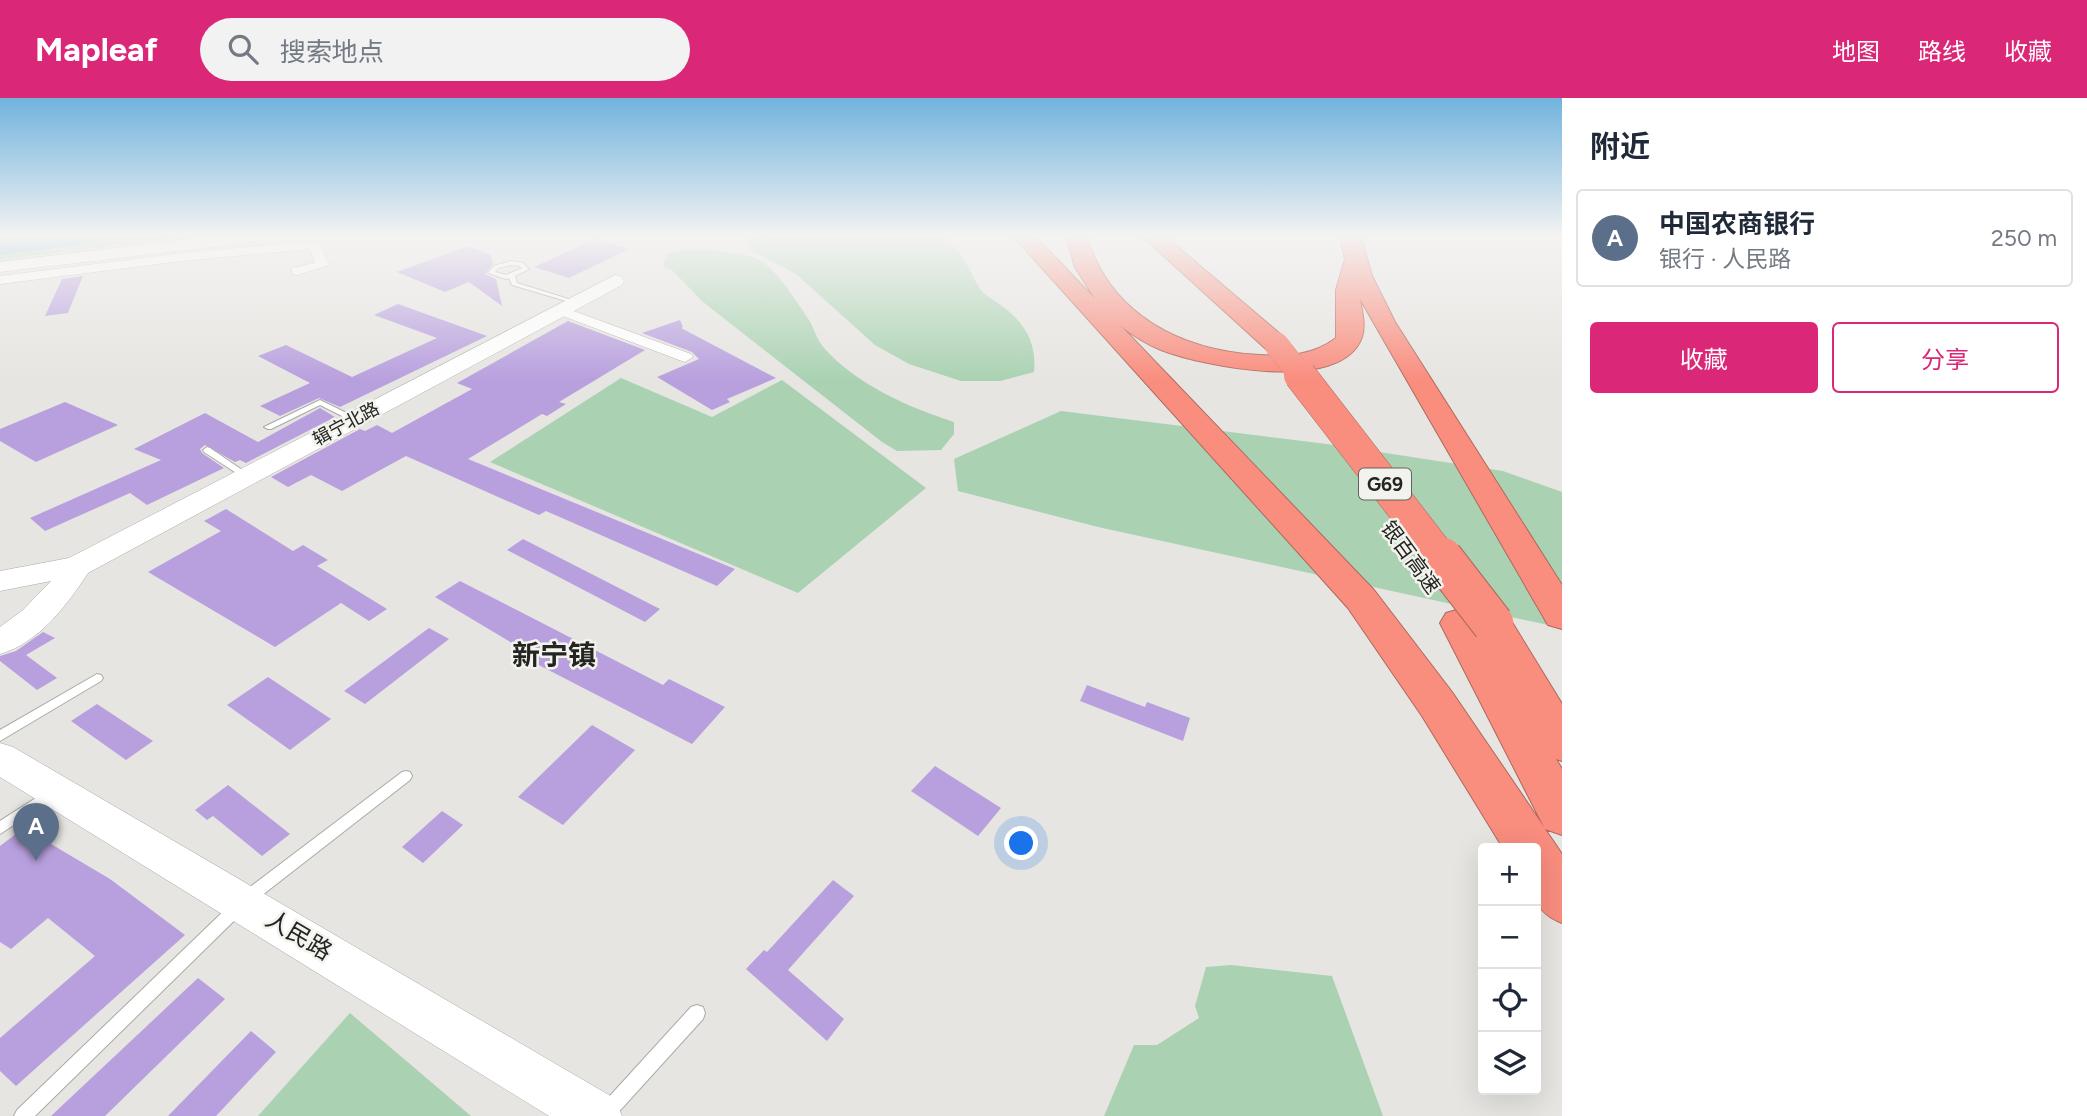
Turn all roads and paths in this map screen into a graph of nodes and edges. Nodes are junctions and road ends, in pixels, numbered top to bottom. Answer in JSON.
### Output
{"nodes":[{"id":1,"x":515,"y":285,"type":"edge"},
{"id":2,"x":608,"y":285,"type":"edge"},
{"id":3,"x":1069,"y":285,"type":"edge"},
{"id":4,"x":1097,"y":285,"type":"edge"},
{"id":5,"x":1193,"y":285,"type":"edge"},
{"id":6,"x":1203,"y":285,"type":"edge"},
{"id":7,"x":1349,"y":285,"type":"edge"},
{"id":8,"x":1368,"y":285,"type":"edge"},
{"id":9,"x":568,"y":306,"type":"junction"},
{"id":10,"x":1265,"y":344,"type":"junction"},
{"id":11,"x":685,"y":357,"type":"dead end"},
{"id":12,"x":355,"y":419,"type":"junction"},
{"id":13,"x":268,"y":428,"type":"dead end"},
{"id":14,"x":207,"y":450,"type":"dead end"},
{"id":15,"x":247,"y":476,"type":"junction"},
{"id":16,"x":77,"y":566,"type":"junction"},
{"id":17,"x":0,"y":581,"type":"edge"},
{"id":18,"x":1562,"y":616,"type":"edge"},
{"id":19,"x":1477,"y":623,"type":"junction"},
{"id":20,"x":0,"y":642,"type":"edge"},
{"id":21,"x":97,"y":678,"type":"dead end"},
{"id":22,"x":0,"y":736,"type":"edge"},
{"id":23,"x":1562,"y":743,"type":"edge"},
{"id":24,"x":0,"y":758,"type":"edge"},
{"id":25,"x":406,"y":776,"type":"dead end"},
{"id":26,"x":55,"y":791,"type":"junction"},
{"id":27,"x":1562,"y":814,"type":"edge"},
{"id":28,"x":0,"y":828,"type":"edge"},
{"id":29,"x":1527,"y":843,"type":"edge"},
{"id":30,"x":1541,"y":866,"type":"edge"},
{"id":31,"x":1562,"y":899,"type":"edge"},
{"id":32,"x":243,"y":902,"type":"junction"},
{"id":33,"x":697,"y":1013,"type":"dead end"},
{"id":34,"x":23,"y":1116,"type":"edge"},
{"id":35,"x":596,"y":1116,"type":"edge"},
{"id":36,"x":603,"y":1116,"type":"edge"}],
"edges":[{"from":1,"to":9,"type":"lane"},
{"from":2,"to":9,"type":"street","name":"辑宁北路"},
{"from":3,"to":29,"type":"highway"},
{"from":4,"to":7,"type":"highway"},
{"from":5,"to":10,"type":"highway","name":"银百高速","number":"G69"},
{"from":6,"to":10,"type":"highway","name":"银百高速","number":"G69"},
{"from":8,"to":18,"type":"highway"},
{"from":9,"to":11,"type":"street"},
{"from":9,"to":12,"type":"street","name":"辑宁北路"},
{"from":10,"to":19,"type":"highway","name":"银百高速","number":"G69","bridge":true},
{"from":12,"to":13,"type":"lane"},
{"from":12,"to":15,"type":"street","name":"辑宁北路"},
{"from":14,"to":15,"type":"lane"},
{"from":15,"to":16,"type":"street","name":"辑宁北路"},
{"from":16,"to":17,"type":"street","name":"辑宁北路"},
{"from":16,"to":20,"type":"street","name":"辑宁北路"},
{"from":19,"to":23,"type":"highway","name":"银百高速","number":"G69"},
{"from":19,"to":27,"type":"highway","name":"银百高速","number":"G69"},
{"from":21,"to":22,"type":"lane"},
{"from":24,"to":26,"type":"street","name":"人民路"},
{"from":25,"to":32,"type":"lane"},
{"from":26,"to":28,"type":"lane"},
{"from":26,"to":32,"type":"street","name":"人民路"},
{"from":30,"to":31,"type":"highway"},
{"from":32,"to":34,"type":"lane"},
{"from":32,"to":35,"type":"street","name":"人民路"},
{"from":33,"to":36,"type":"lane"}]}
